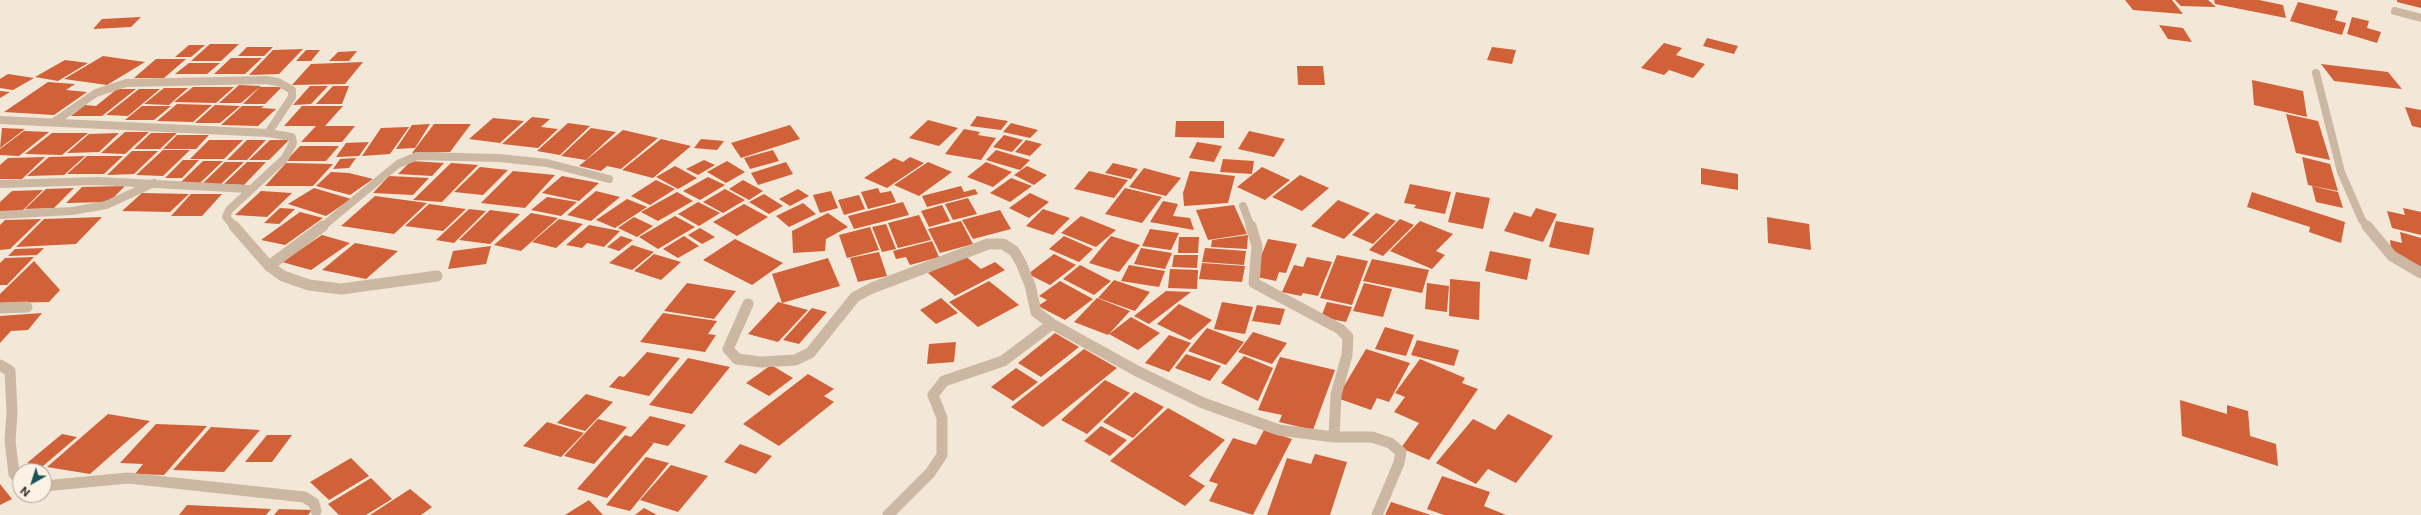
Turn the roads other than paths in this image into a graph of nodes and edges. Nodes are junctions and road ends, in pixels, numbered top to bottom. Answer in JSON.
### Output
{"nodes":[{"id":1,"x":2395,"y":11,"type":"dead end"},
{"id":2,"x":2421,"y":18,"type":"edge"},
{"id":3,"x":2316,"y":73,"type":"dead end"},
{"id":4,"x":0,"y":120,"type":"edge"},
{"id":5,"x":54,"y":122,"type":"junction"},
{"id":6,"x":268,"y":133,"type":"junction"},
{"id":7,"x":609,"y":180,"type":"dead end"},
{"id":8,"x":156,"y":183,"type":"junction"},
{"id":9,"x":0,"y":184,"type":"edge"},
{"id":10,"x":249,"y":190,"type":"junction"},
{"id":11,"x":1243,"y":206,"type":"dead end"},
{"id":12,"x":0,"y":215,"type":"edge"},
{"id":13,"x":269,"y":266,"type":"junction"},
{"id":14,"x":2421,"y":273,"type":"edge"},
{"id":15,"x":437,"y":276,"type":"dead end"},
{"id":16,"x":748,"y":304,"type":"dead end"},
{"id":17,"x":27,"y":307,"type":"dead end"},
{"id":18,"x":0,"y":308,"type":"edge"},
{"id":19,"x":1052,"y":324,"type":"junction"},
{"id":20,"x":0,"y":365,"type":"edge"},
{"id":21,"x":1334,"y":437,"type":"junction"},
{"id":22,"x":13,"y":463,"type":"edge"},
{"id":23,"x":52,"y":485,"type":"edge"},
{"id":24,"x":316,"y":511,"type":"dead end"},
{"id":25,"x":888,"y":515,"type":"edge"},
{"id":26,"x":1378,"y":515,"type":"edge"}],
"edges":[{"from":1,"to":2,"type":"street"},
{"from":3,"to":14,"type":"street"},
{"from":4,"to":5,"type":"street"},
{"from":5,"to":6,"type":"street"},
{"from":5,"to":6,"type":"street"},
{"from":6,"to":10,"type":"street"},
{"from":7,"to":13,"type":"street"},
{"from":8,"to":9,"type":"street"},
{"from":8,"to":10,"type":"street"},
{"from":8,"to":12,"type":"street"},
{"from":10,"to":13,"type":"street"},
{"from":11,"to":21,"type":"street"},
{"from":13,"to":15,"type":"street"},
{"from":16,"to":19,"type":"street"},
{"from":17,"to":18,"type":"street"},
{"from":19,"to":21,"type":"street"},
{"from":19,"to":25,"type":"street"},
{"from":20,"to":22,"type":"street"},
{"from":21,"to":26,"type":"street"},
{"from":23,"to":24,"type":"street"}]}
